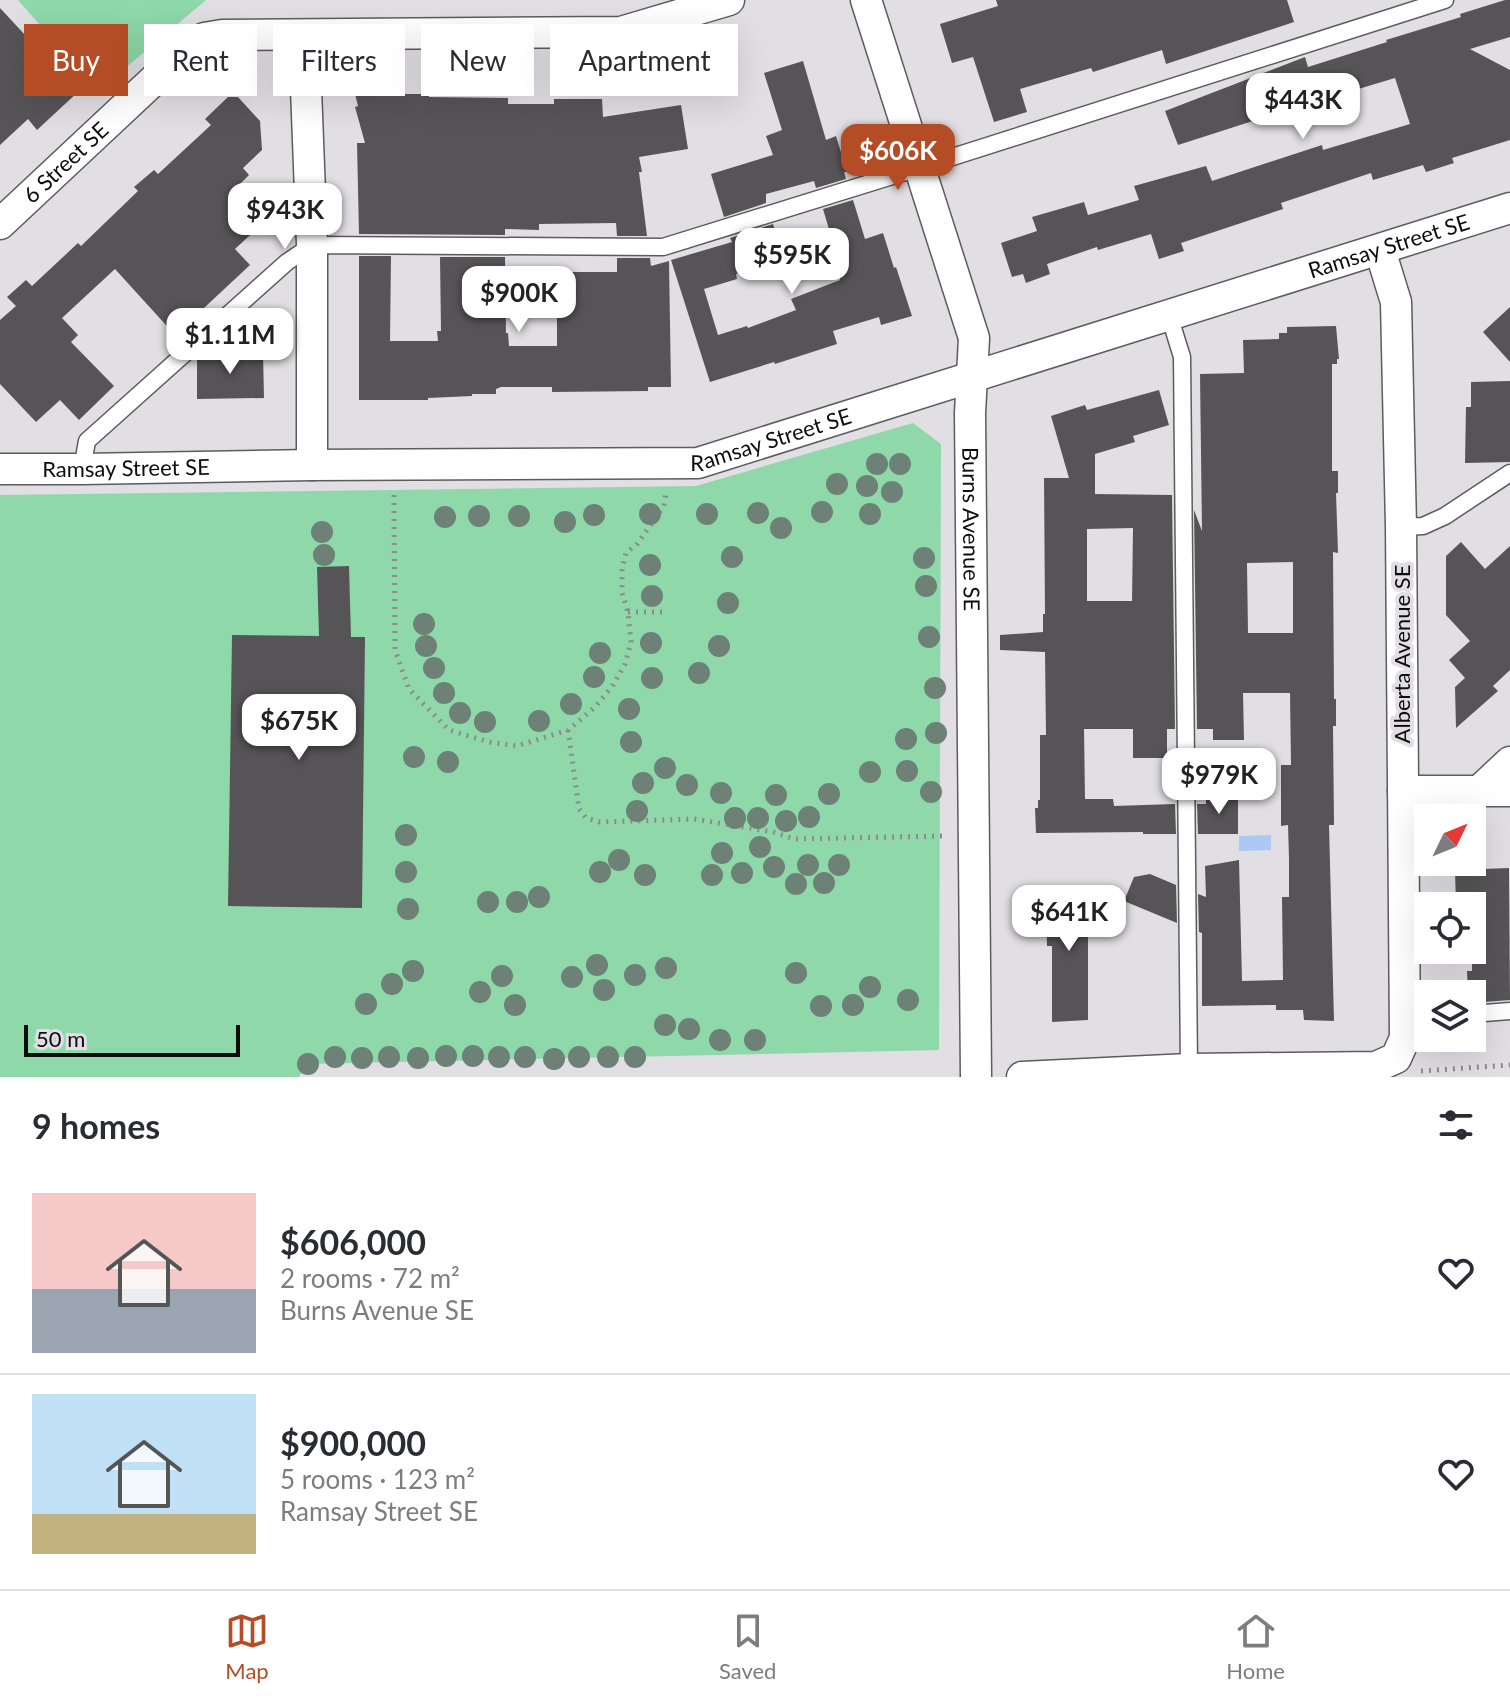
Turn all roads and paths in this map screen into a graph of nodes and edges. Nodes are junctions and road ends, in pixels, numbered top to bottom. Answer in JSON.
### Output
{"nodes":[{"id":1,"x":729,"y":0,"type":"edge"},
{"id":2,"x":866,"y":0,"type":"edge"},
{"id":3,"x":1445,"y":0,"type":"edge"},
{"id":4,"x":405,"y":35,"type":"edge"},
{"id":5,"x":273,"y":36,"type":"edge"},
{"id":6,"x":306,"y":96,"type":"edge"},
{"id":7,"x":918,"y":168,"type":"junction"},
{"id":8,"x":1510,"y":208,"type":"edge"},
{"id":9,"x":0,"y":224,"type":"edge"},
{"id":10,"x":312,"y":245,"type":"junction"},
{"id":11,"x":1380,"y":250,"type":"junction"},
{"id":12,"x":1169,"y":315,"type":"junction"},
{"id":13,"x":972,"y":377,"type":"junction"},
{"id":14,"x":312,"y":465,"type":"junction"},
{"id":15,"x":0,"y":469,"type":"edge"},
{"id":16,"x":82,"y":469,"type":"junction"},
{"id":17,"x":1510,"y":473,"type":"edge"},
{"id":18,"x":666,"y":492,"type":"dead end"},
{"id":19,"x":394,"y":495,"type":"dead end"},
{"id":20,"x":1401,"y":527,"type":"junction"},
{"id":21,"x":628,"y":612,"type":"junction"},
{"id":22,"x":663,"y":612,"type":"dead end"},
{"id":23,"x":568,"y":730,"type":"junction"},
{"id":24,"x":1510,"y":762,"type":"edge"},
{"id":25,"x":1403,"y":791,"type":"junction"},
{"id":26,"x":1479,"y":791,"type":"junction"},
{"id":27,"x":1510,"y":791,"type":"edge"},
{"id":28,"x":950,"y":837,"type":"dead end"},
{"id":29,"x":1415,"y":980,"type":"edge"},
{"id":30,"x":1510,"y":1011,"type":"edge"},
{"id":31,"x":1486,"y":1013,"type":"edge"},
{"id":32,"x":1414,"y":1022,"type":"edge"},
{"id":33,"x":1406,"y":1065,"type":"junction"},
{"id":34,"x":1510,"y":1065,"type":"edge"},
{"id":35,"x":1189,"y":1069,"type":"junction"},
{"id":36,"x":1424,"y":1074,"type":"edge"},
{"id":37,"x":976,"y":1077,"type":"edge"},
{"id":38,"x":1022,"y":1077,"type":"edge"}],
"edges":[{"from":1,"to":4,"type":"street"},
{"from":2,"to":7,"type":"street","name":"Burns Avenue SE"},
{"from":3,"to":7,"type":"lane"},
{"from":5,"to":9,"type":"street","name":"6 Street SE"},
{"from":6,"to":10,"type":"street"},
{"from":7,"to":10,"type":"lane"},
{"from":7,"to":13,"type":"street","name":"Burns Avenue SE"},
{"from":8,"to":11,"type":"street","name":"Ramsay Street SE"},
{"from":10,"to":14,"type":"street"},
{"from":10,"to":16,"type":"lane"},
{"from":11,"to":12,"type":"street","name":"Ramsay Street SE"},
{"from":11,"to":20,"type":"street","name":"Alberta Avenue SE"},
{"from":12,"to":13,"type":"street","name":"Ramsay Street SE"},
{"from":12,"to":35,"type":"lane"},
{"from":13,"to":14,"type":"street","name":"Ramsay Street SE"},
{"from":13,"to":37,"type":"street","name":"Burns Avenue SE"},
{"from":14,"to":16,"type":"street","name":"Ramsay Street SE"},
{"from":15,"to":16,"type":"street","name":"Ramsay Street SE"},
{"from":17,"to":20,"type":"lane"},
{"from":18,"to":21,"type":"path"},
{"from":19,"to":23,"type":"path"},
{"from":20,"to":25,"type":"street","name":"Alberta Avenue SE"},
{"from":21,"to":22,"type":"path"},
{"from":21,"to":23,"type":"path"},
{"from":23,"to":28,"type":"path"},
{"from":24,"to":26,"type":"street"},
{"from":25,"to":26,"type":"street"},
{"from":25,"to":29,"type":"street","name":"Alberta Avenue SE"},
{"from":26,"to":27,"type":"street"},
{"from":30,"to":31,"type":"lane"},
{"from":32,"to":33,"type":"street","name":"Alberta Avenue SE"},
{"from":33,"to":35,"type":"street"},
{"from":33,"to":36,"type":"path"},
{"from":34,"to":36,"type":"path"},
{"from":35,"to":38,"type":"street"}]}
